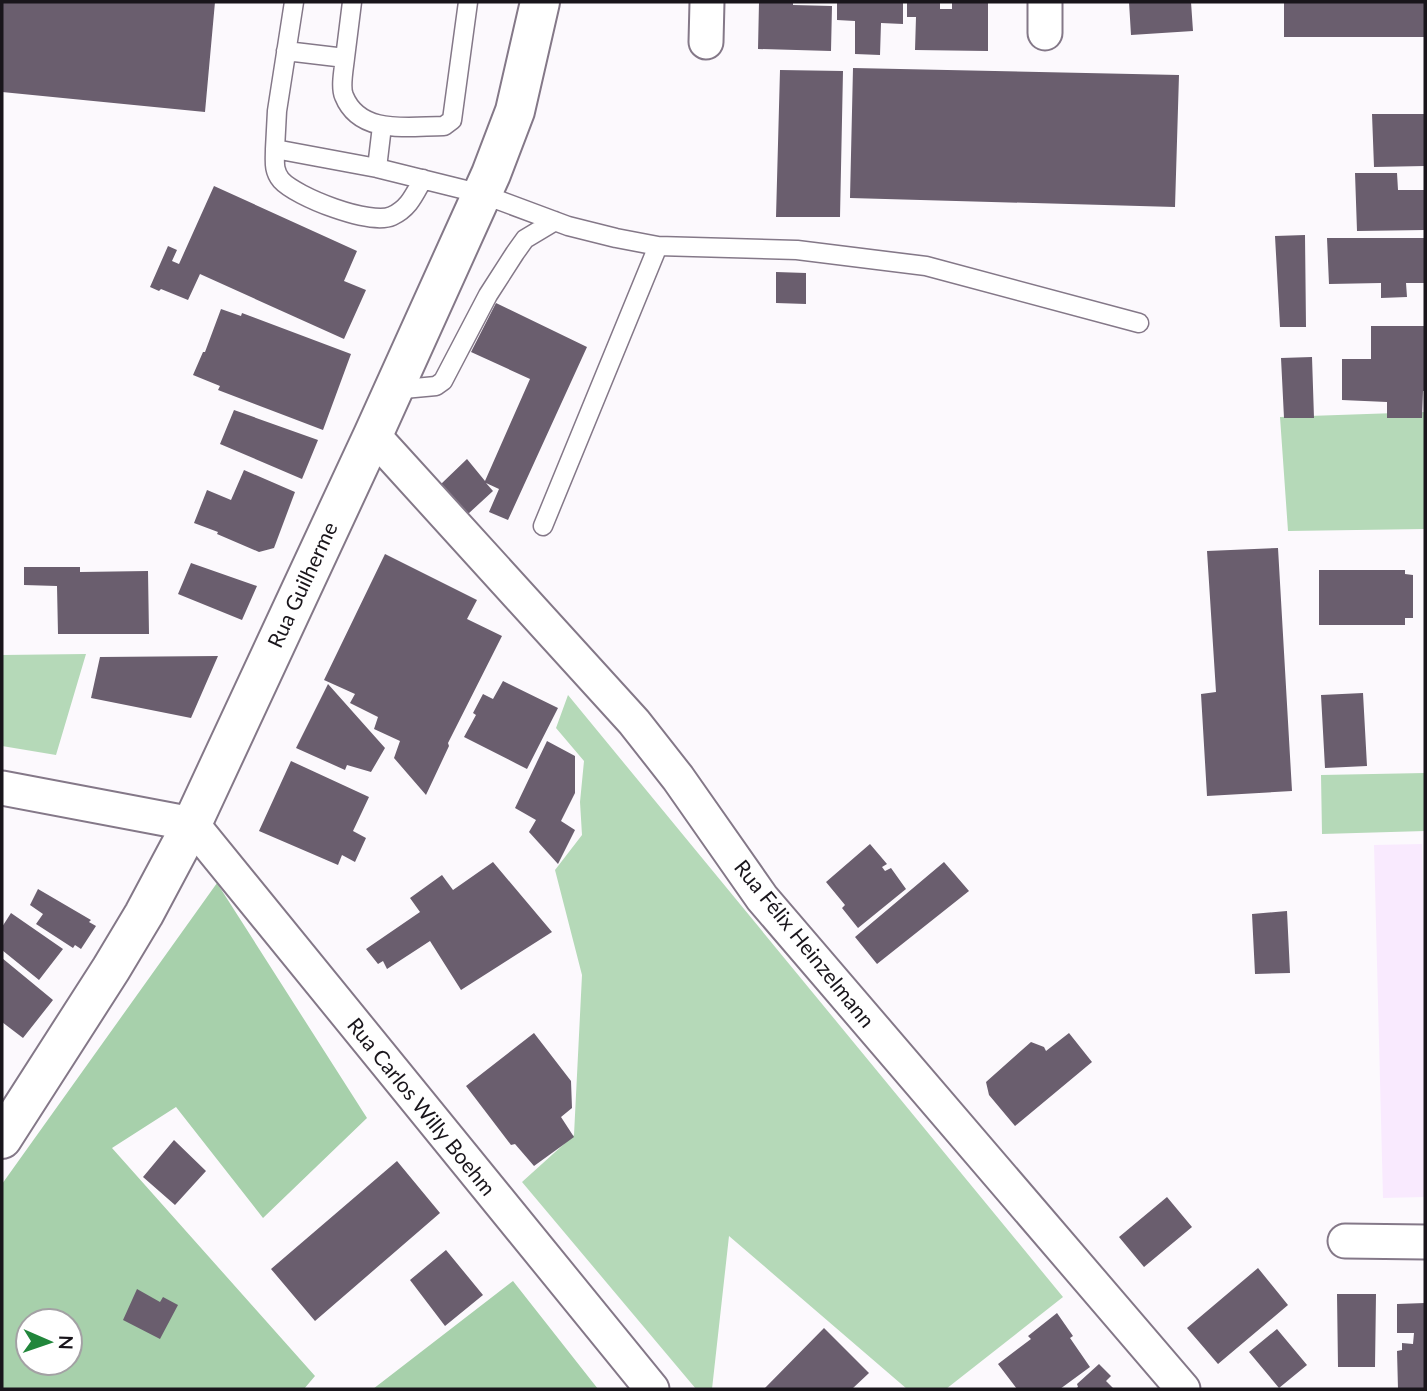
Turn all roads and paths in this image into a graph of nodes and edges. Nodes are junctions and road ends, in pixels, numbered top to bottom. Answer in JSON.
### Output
{"nodes":[{"id":1,"x":294,"y":2,"type":"edge"},
{"id":2,"x":352,"y":2,"type":"edge"},
{"id":3,"x":468,"y":2,"type":"edge"},
{"id":4,"x":540,"y":2,"type":"edge"},
{"id":5,"x":707,"y":2,"type":"edge"},
{"id":6,"x":706,"y":42,"type":"dead end"},
{"id":7,"x":286,"y":51,"type":"junction"},
{"id":8,"x":345,"y":58,"type":"junction"},
{"id":9,"x":382,"y":126,"type":"junction"},
{"id":10,"x":275,"y":149,"type":"junction"},
{"id":11,"x":377,"y":169,"type":"junction"},
{"id":12,"x":423,"y":180,"type":"junction"},
{"id":13,"x":482,"y":194,"type":"junction"},
{"id":14,"x":555,"y":221,"type":"junction"},
{"id":15,"x":658,"y":246,"type":"junction"},
{"id":16,"x":1139,"y":323,"type":"dead end"},
{"id":17,"x":393,"y":390,"type":"junction"},
{"id":18,"x":373,"y":435,"type":"junction"},
{"id":19,"x":543,"y":526,"type":"dead end"},
{"id":20,"x":2,"y":788,"type":"edge"},
{"id":21,"x":192,"y":824,"type":"junction"},
{"id":22,"x":2,"y":1139,"type":"edge"},
{"id":23,"x":1345,"y":1241,"type":"dead end"},
{"id":24,"x":1425,"y":1242,"type":"edge"},
{"id":25,"x":652,"y":1389,"type":"edge"},
{"id":26,"x":1182,"y":1389,"type":"edge"}],
"edges":[{"from":1,"to":7,"type":"lane"},
{"from":2,"to":8,"type":"lane"},
{"from":3,"to":9,"type":"lane"},
{"from":4,"to":13,"type":"main road","name":"Rua Guilherme"},
{"from":5,"to":6,"type":"street"},
{"from":7,"to":8,"type":"lane"},
{"from":7,"to":10,"type":"lane"},
{"from":8,"to":9,"type":"lane"},
{"from":9,"to":11,"type":"lane"},
{"from":10,"to":11,"type":"lane"},
{"from":10,"to":12,"type":"lane"},
{"from":11,"to":12,"type":"lane"},
{"from":12,"to":13,"type":"lane"},
{"from":13,"to":14,"type":"lane"},
{"from":13,"to":17,"type":"main road","name":"Rua Guilherme"},
{"from":14,"to":15,"type":"lane"},
{"from":14,"to":17,"type":"lane"},
{"from":15,"to":16,"type":"lane"},
{"from":15,"to":19,"type":"lane"},
{"from":17,"to":18,"type":"main road","name":"Rua Guilherme"},
{"from":18,"to":21,"type":"main road","name":"Rua Guilherme"},
{"from":18,"to":26,"type":"street","name":"Rua Félix Heinzelmann"},
{"from":20,"to":21,"type":"street"},
{"from":21,"to":22,"type":"main road","name":"Rua Guilherme"},
{"from":21,"to":25,"type":"street","name":"Rua Carlos Willy Boehm"},
{"from":23,"to":24,"type":"street"}]}
